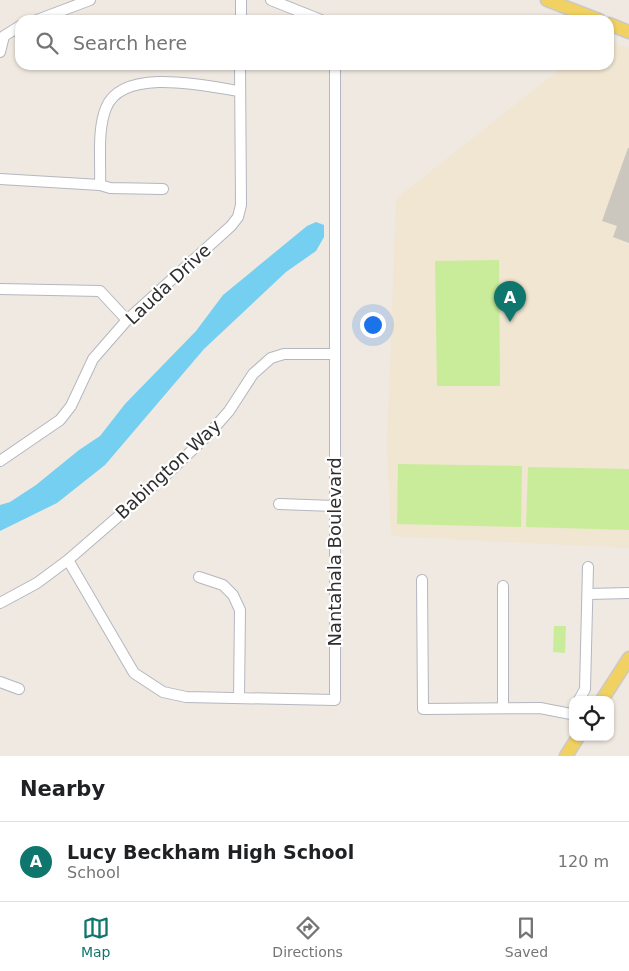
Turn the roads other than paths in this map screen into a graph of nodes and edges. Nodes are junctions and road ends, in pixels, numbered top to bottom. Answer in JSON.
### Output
{"nodes":[{"id":1,"x":90,"y":0,"type":"edge"},
{"id":2,"x":241,"y":0,"type":"edge"},
{"id":3,"x":271,"y":0,"type":"edge"},
{"id":4,"x":547,"y":0,"type":"edge"},
{"id":5,"x":50,"y":15,"type":"edge"},
{"id":6,"x":240,"y":15,"type":"edge"},
{"id":7,"x":308,"y":15,"type":"edge"},
{"id":8,"x":586,"y":15,"type":"edge"},
{"id":9,"x":614,"y":26,"type":"edge"},
{"id":10,"x":15,"y":29,"type":"edge"},
{"id":11,"x":629,"y":32,"type":"edge"},
{"id":12,"x":0,"y":52,"type":"edge"},
{"id":13,"x":240,"y":70,"type":"edge"},
{"id":14,"x":335,"y":70,"type":"edge"},
{"id":15,"x":239,"y":91,"type":"junction"},
{"id":16,"x":0,"y":179,"type":"edge"},
{"id":17,"x":100,"y":185,"type":"junction"},
{"id":18,"x":163,"y":189,"type":"dead end"},
{"id":19,"x":0,"y":289,"type":"edge"},
{"id":20,"x":127,"y":320,"type":"junction"},
{"id":21,"x":334,"y":354,"type":"junction"},
{"id":22,"x":0,"y":462,"type":"edge"},
{"id":23,"x":279,"y":504,"type":"dead end"},
{"id":24,"x":334,"y":506,"type":"junction"},
{"id":25,"x":68,"y":560,"type":"junction"},
{"id":26,"x":588,"y":567,"type":"dead end"},
{"id":27,"x":199,"y":577,"type":"dead end"},
{"id":28,"x":422,"y":580,"type":"dead end"},
{"id":29,"x":503,"y":586,"type":"dead end"},
{"id":30,"x":629,"y":593,"type":"edge"},
{"id":31,"x":588,"y":594,"type":"junction"},
{"id":32,"x":0,"y":603,"type":"edge"},
{"id":33,"x":629,"y":658,"type":"edge"},
{"id":34,"x":0,"y":682,"type":"edge"},
{"id":35,"x":19,"y":689,"type":"dead end"},
{"id":36,"x":581,"y":696,"type":"edge"},
{"id":37,"x":605,"y":696,"type":"edge"},
{"id":38,"x":239,"y":698,"type":"junction"},
{"id":39,"x":503,"y":707,"type":"junction"},
{"id":40,"x":569,"y":712,"type":"edge"},
{"id":41,"x":575,"y":741,"type":"edge"},
{"id":42,"x":566,"y":756,"type":"edge"}],
"edges":[{"from":1,"to":5,"type":"street"},
{"from":2,"to":6,"type":"street"},
{"from":3,"to":7,"type":"street"},
{"from":4,"to":8,"type":"main road"},
{"from":9,"to":11,"type":"main road"},
{"from":10,"to":12,"type":"street"},
{"from":13,"to":15,"type":"street","name":"Lauda Drive"},
{"from":14,"to":21,"type":"street","name":"Nantahala Boulevard"},
{"from":15,"to":17,"type":"street"},
{"from":15,"to":20,"type":"street","name":"Lauda Drive"},
{"from":16,"to":17,"type":"street"},
{"from":17,"to":18,"type":"street"},
{"from":19,"to":20,"type":"street"},
{"from":20,"to":22,"type":"street","name":"Lauda Drive"},
{"from":21,"to":24,"type":"street","name":"Nantahala Boulevard"},
{"from":21,"to":25,"type":"street","name":"Babington Way"},
{"from":23,"to":24,"type":"street"},
{"from":24,"to":38,"type":"street","name":"Nantahala Boulevard"},
{"from":25,"to":32,"type":"street","name":"Babington Way"},
{"from":25,"to":38,"type":"street","name":"Nantahala Boulevard"},
{"from":26,"to":31,"type":"street"},
{"from":27,"to":38,"type":"street"},
{"from":28,"to":39,"type":"street"},
{"from":29,"to":39,"type":"street"},
{"from":30,"to":31,"type":"street"},
{"from":31,"to":36,"type":"street"},
{"from":33,"to":37,"type":"main road"},
{"from":34,"to":35,"type":"street"},
{"from":39,"to":40,"type":"street"},
{"from":41,"to":42,"type":"main road"}]}
